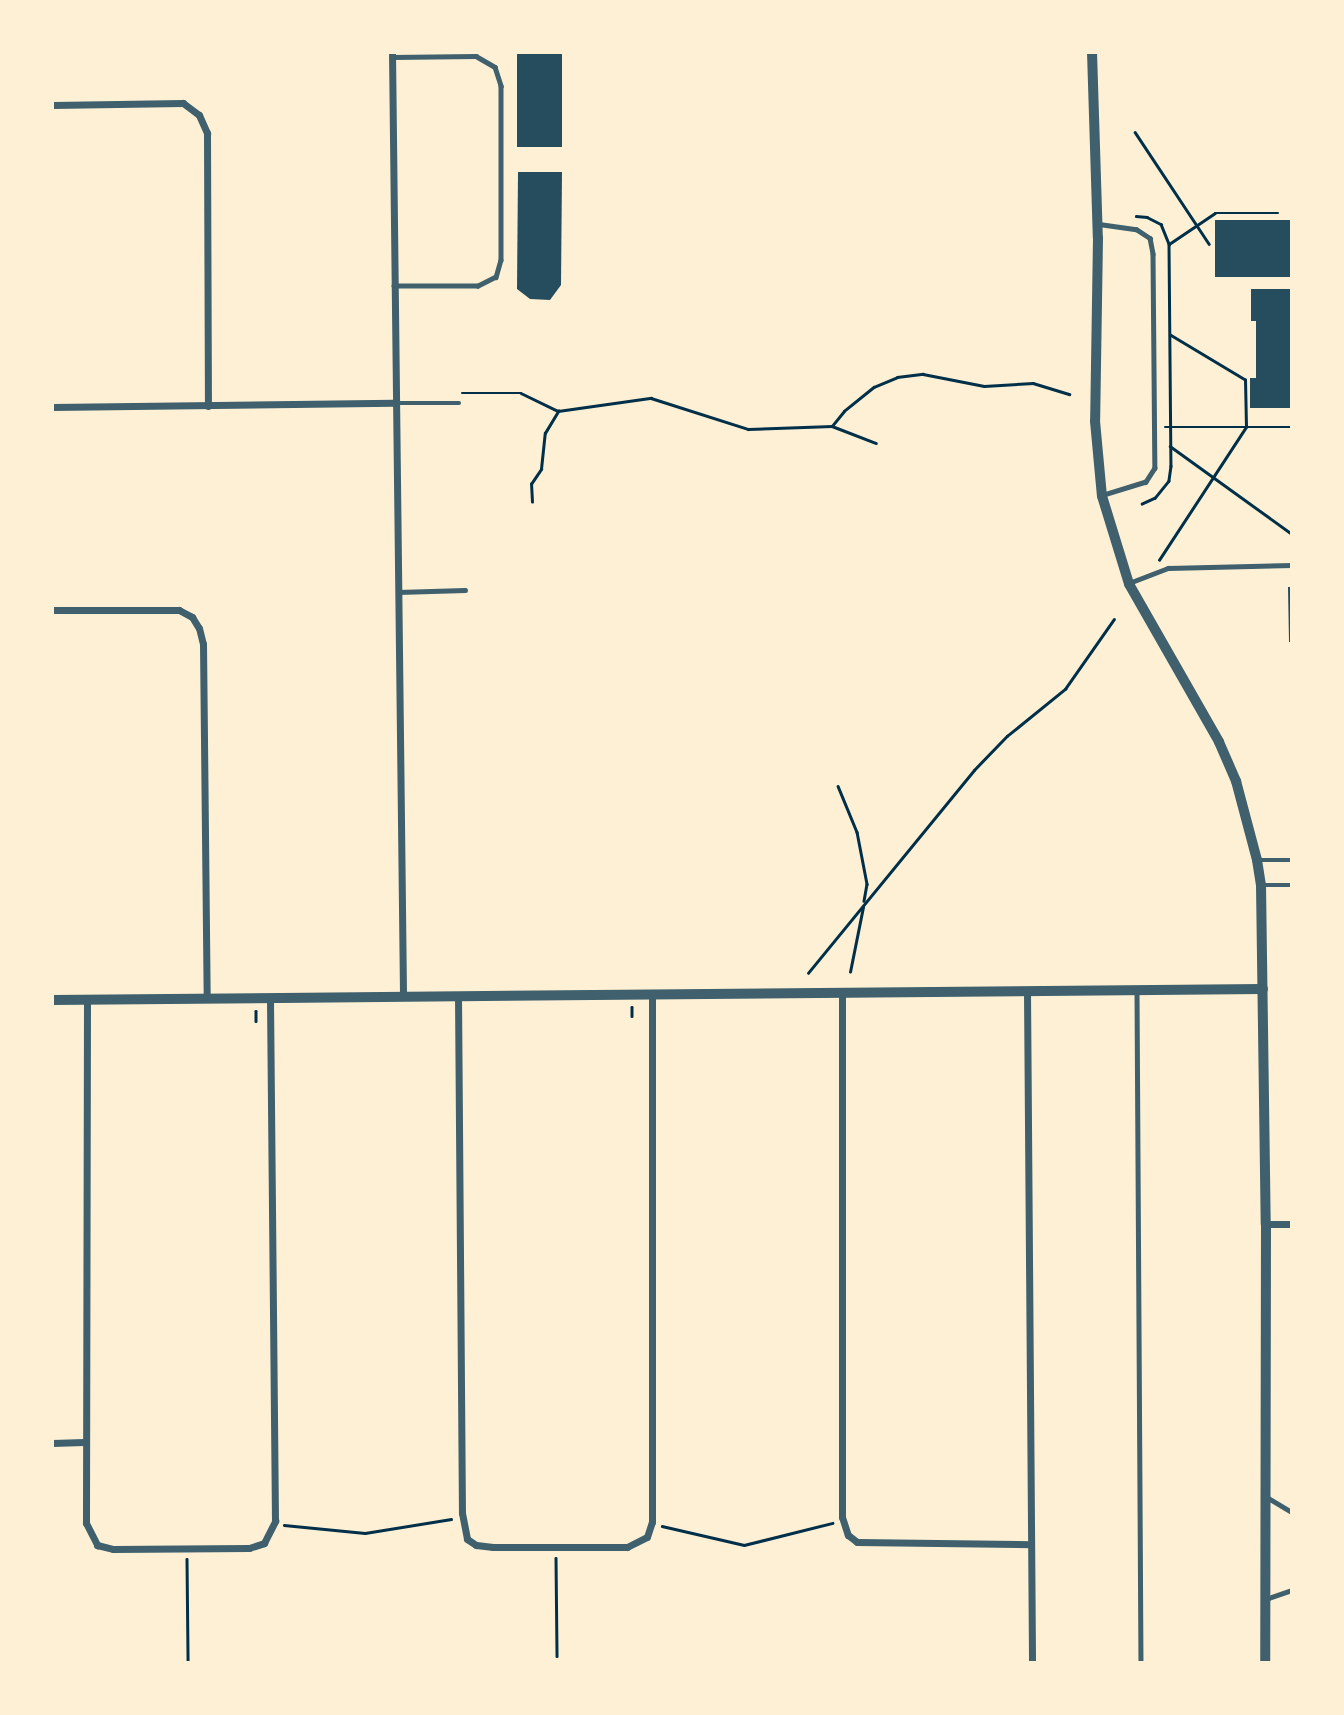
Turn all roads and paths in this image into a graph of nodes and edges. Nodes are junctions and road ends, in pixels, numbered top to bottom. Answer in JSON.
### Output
{"nodes":[{"id":1,"x":1092,"y":52,"type":"edge"},
{"id":2,"x":392,"y":55,"type":"edge"},
{"id":3,"x":52,"y":105,"type":"edge"},
{"id":4,"x":1135,"y":132,"type":"dead end"},
{"id":5,"x":1278,"y":213,"type":"dead end"},
{"id":6,"x":1136,"y":216,"type":"dead end"},
{"id":7,"x":1098,"y":223,"type":"junction"},
{"id":8,"x":1196,"y":225,"type":"junction"},
{"id":9,"x":1169,"y":244,"type":"junction"},
{"id":10,"x":1209,"y":244,"type":"dead end"},
{"id":11,"x":394,"y":286,"type":"junction"},
{"id":12,"x":1170,"y":334,"type":"junction"},
{"id":13,"x":467,"y":393,"type":"dead end"},
{"id":14,"x":1069,"y":394,"type":"dead end"},
{"id":15,"x":394,"y":403,"type":"junction"},
{"id":16,"x":460,"y":403,"type":"dead end"},
{"id":17,"x":208,"y":406,"type":"junction"},
{"id":18,"x":52,"y":407,"type":"edge"},
{"id":19,"x":558,"y":411,"type":"junction"},
{"id":20,"x":832,"y":426,"type":"junction"},
{"id":21,"x":1154,"y":427,"type":"junction"},
{"id":22,"x":1171,"y":427,"type":"junction"},
{"id":23,"x":1246,"y":427,"type":"junction"},
{"id":24,"x":1292,"y":427,"type":"edge"},
{"id":25,"x":876,"y":443,"type":"dead end"},
{"id":26,"x":1170,"y":446,"type":"junction"},
{"id":27,"x":1215,"y":477,"type":"junction"},
{"id":28,"x":1102,"y":496,"type":"junction"},
{"id":29,"x":532,"y":502,"type":"dead end"},
{"id":30,"x":1142,"y":504,"type":"dead end"},
{"id":31,"x":1292,"y":534,"type":"edge"},
{"id":32,"x":1159,"y":560,"type":"dead end"},
{"id":33,"x":1292,"y":565,"type":"edge"},
{"id":34,"x":1129,"y":584,"type":"junction"},
{"id":35,"x":465,"y":590,"type":"dead end"},
{"id":36,"x":397,"y":592,"type":"junction"},
{"id":37,"x":52,"y":610,"type":"edge"},
{"id":38,"x":1114,"y":619,"type":"dead end"},
{"id":39,"x":838,"y":786,"type":"dead end"},
{"id":40,"x":1257,"y":860,"type":"junction"},
{"id":41,"x":1292,"y":860,"type":"edge"},
{"id":42,"x":1261,"y":885,"type":"junction"},
{"id":43,"x":1292,"y":885,"type":"edge"},
{"id":44,"x":863,"y":904,"type":"junction"},
{"id":45,"x":850,"y":971,"type":"dead end"},
{"id":46,"x":808,"y":973,"type":"dead end"},
{"id":47,"x":1263,"y":989,"type":"junction"},
{"id":48,"x":1137,"y":990,"type":"junction"},
{"id":49,"x":1027,"y":991,"type":"junction"},
{"id":50,"x":842,"y":992,"type":"junction"},
{"id":51,"x":652,"y":993,"type":"junction"},
{"id":52,"x":403,"y":995,"type":"junction"},
{"id":53,"x":458,"y":995,"type":"junction"},
{"id":54,"x":270,"y":998,"type":"junction"},
{"id":55,"x":207,"y":999,"type":"junction"},
{"id":56,"x":52,"y":1000,"type":"edge"},
{"id":57,"x":87,"y":1000,"type":"junction"},
{"id":58,"x":1266,"y":1224,"type":"junction"},
{"id":59,"x":1292,"y":1224,"type":"edge"},
{"id":60,"x":84,"y":1442,"type":"junction"},
{"id":61,"x":52,"y":1443,"type":"edge"},
{"id":62,"x":1265,"y":1496,"type":"junction"},
{"id":63,"x":1292,"y":1512,"type":"edge"},
{"id":64,"x":842,"y":1517,"type":"junction"},
{"id":65,"x":463,"y":1518,"type":"junction"},
{"id":66,"x":275,"y":1521,"type":"junction"},
{"id":67,"x":652,"y":1522,"type":"junction"},
{"id":68,"x":1031,"y":1544,"type":"junction"},
{"id":69,"x":556,"y":1547,"type":"junction"},
{"id":70,"x":187,"y":1549,"type":"junction"},
{"id":71,"x":1292,"y":1590,"type":"edge"},
{"id":72,"x":1265,"y":1600,"type":"junction"},
{"id":73,"x":557,"y":1656,"type":"dead end"},
{"id":74,"x":188,"y":1662,"type":"edge"},
{"id":75,"x":1032,"y":1662,"type":"edge"},
{"id":76,"x":1141,"y":1662,"type":"edge"},
{"id":77,"x":1228,"y":1662,"type":"edge"},
{"id":78,"x":1239,"y":1662,"type":"edge"},
{"id":79,"x":1265,"y":1662,"type":"edge"}],
"edges":[{"from":1,"to":7,"type":"street"},
{"from":2,"to":11,"type":"street"},
{"from":2,"to":11,"type":"lane"},
{"from":3,"to":17,"type":"street"},
{"from":4,"to":8,"type":"path"},
{"from":5,"to":8,"type":"path"},
{"from":6,"to":9,"type":"path"},
{"from":7,"to":21,"type":"lane"},
{"from":7,"to":28,"type":"street"},
{"from":8,"to":9,"type":"path"},
{"from":8,"to":10,"type":"path"},
{"from":9,"to":12,"type":"path"},
{"from":11,"to":15,"type":"street"},
{"from":12,"to":22,"type":"path"},
{"from":12,"to":23,"type":"path"},
{"from":13,"to":19,"type":"path"},
{"from":14,"to":20,"type":"path"},
{"from":15,"to":16,"type":"lane"},
{"from":15,"to":17,"type":"street"},
{"from":15,"to":36,"type":"street"},
{"from":17,"to":18,"type":"street"},
{"from":19,"to":20,"type":"path"},
{"from":19,"to":29,"type":"path"},
{"from":20,"to":25,"type":"path"},
{"from":21,"to":22,"type":"path"},
{"from":21,"to":28,"type":"lane"},
{"from":22,"to":23,"type":"path"},
{"from":22,"to":26,"type":"path"},
{"from":23,"to":24,"type":"path"},
{"from":23,"to":27,"type":"path"},
{"from":26,"to":27,"type":"path"},
{"from":26,"to":30,"type":"path"},
{"from":27,"to":31,"type":"path"},
{"from":27,"to":32,"type":"path"},
{"from":28,"to":34,"type":"street"},
{"from":33,"to":34,"type":"lane"},
{"from":34,"to":40,"type":"street"},
{"from":35,"to":36,"type":"lane"},
{"from":36,"to":52,"type":"street"},
{"from":37,"to":55,"type":"street"},
{"from":38,"to":44,"type":"path"},
{"from":39,"to":44,"type":"path"},
{"from":40,"to":41,"type":"lane"},
{"from":40,"to":42,"type":"street"},
{"from":42,"to":43,"type":"lane"},
{"from":42,"to":47,"type":"street"},
{"from":44,"to":45,"type":"path"},
{"from":44,"to":46,"type":"path"},
{"from":47,"to":48,"type":"street"},
{"from":47,"to":58,"type":"street"},
{"from":48,"to":49,"type":"street"},
{"from":48,"to":76,"type":"lane"},
{"from":49,"to":50,"type":"street"},
{"from":49,"to":68,"type":"street"},
{"from":50,"to":51,"type":"street"},
{"from":50,"to":64,"type":"street"},
{"from":51,"to":53,"type":"street"},
{"from":51,"to":67,"type":"street"},
{"from":52,"to":53,"type":"street"},
{"from":52,"to":54,"type":"street"},
{"from":53,"to":65,"type":"street"},
{"from":54,"to":55,"type":"street"},
{"from":54,"to":66,"type":"street"},
{"from":55,"to":57,"type":"street"},
{"from":56,"to":57,"type":"street"},
{"from":57,"to":60,"type":"street"},
{"from":58,"to":59,"type":"street"},
{"from":58,"to":62,"type":"street"},
{"from":60,"to":61,"type":"street"},
{"from":60,"to":70,"type":"street"},
{"from":62,"to":63,"type":"lane"},
{"from":62,"to":72,"type":"street"},
{"from":64,"to":67,"type":"path"},
{"from":64,"to":68,"type":"street"},
{"from":65,"to":66,"type":"path"},
{"from":65,"to":69,"type":"street"},
{"from":66,"to":70,"type":"street"},
{"from":67,"to":69,"type":"street"},
{"from":68,"to":75,"type":"street"},
{"from":69,"to":73,"type":"path"},
{"from":70,"to":74,"type":"path"},
{"from":71,"to":72,"type":"lane"},
{"from":72,"to":79,"type":"street"},
{"from":77,"to":78,"type":"path"}]}
